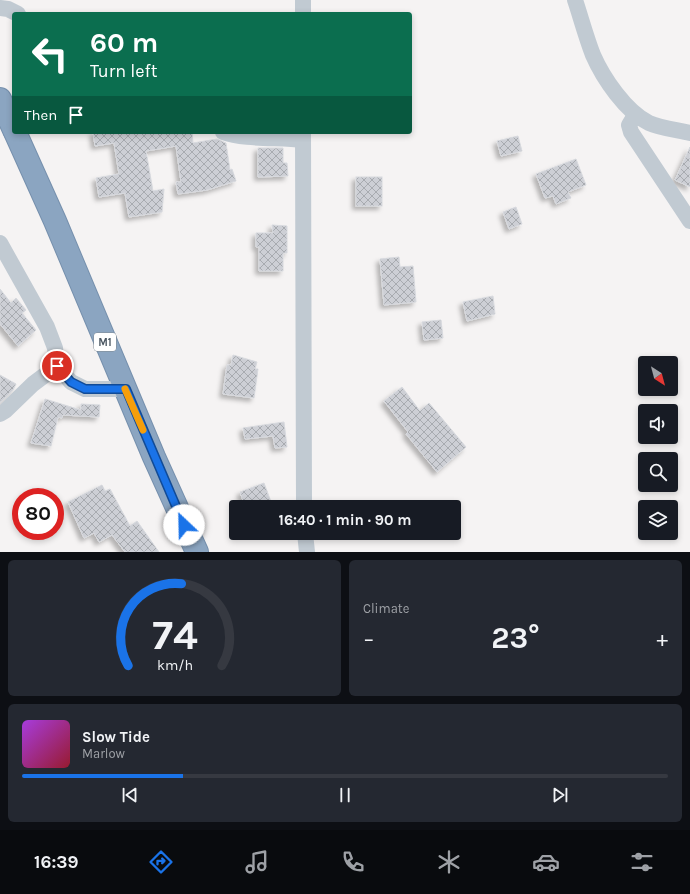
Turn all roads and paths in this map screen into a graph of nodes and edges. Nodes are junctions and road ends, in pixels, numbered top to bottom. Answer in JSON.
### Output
{"nodes":[{"id":1,"x":303,"y":0,"type":"edge"},
{"id":2,"x":575,"y":0,"type":"edge"},
{"id":3,"x":0,"y":8,"type":"edge"},
{"id":4,"x":14,"y":12,"type":"edge"},
{"id":5,"x":303,"y":12,"type":"edge"},
{"id":6,"x":0,"y":99,"type":"edge"},
{"id":7,"x":635,"y":115,"type":"junction"},
{"id":8,"x":12,"y":125,"type":"edge"},
{"id":9,"x":690,"y":133,"type":"edge"},
{"id":10,"x":16,"y":134,"type":"edge"},
{"id":11,"x":235,"y":134,"type":"edge"},
{"id":12,"x":303,"y":136,"type":"edge"},
{"id":13,"x":690,"y":221,"type":"edge"},
{"id":14,"x":0,"y":243,"type":"edge"},
{"id":15,"x":57,"y":366,"type":"junction"},
{"id":16,"x":126,"y":389,"type":"junction"},
{"id":17,"x":0,"y":414,"type":"edge"},
{"id":18,"x":304,"y":500,"type":"edge"},
{"id":19,"x":305,"y":540,"type":"edge"},
{"id":20,"x":197,"y":552,"type":"edge"},
{"id":21,"x":306,"y":552,"type":"edge"}],
"edges":[{"from":1,"to":5,"type":"street"},
{"from":2,"to":7,"type":"street"},
{"from":3,"to":4,"type":"street"},
{"from":6,"to":8,"type":"highway","number":"M1"},
{"from":7,"to":9,"type":"street"},
{"from":7,"to":13,"type":"street"},
{"from":10,"to":16,"type":"highway","number":"M1"},
{"from":11,"to":12,"type":"street"},
{"from":12,"to":18,"type":"street"},
{"from":14,"to":15,"type":"street"},
{"from":15,"to":16,"type":"street"},
{"from":15,"to":17,"type":"street"},
{"from":16,"to":20,"type":"highway","number":"M1"},
{"from":19,"to":21,"type":"street"}]}
